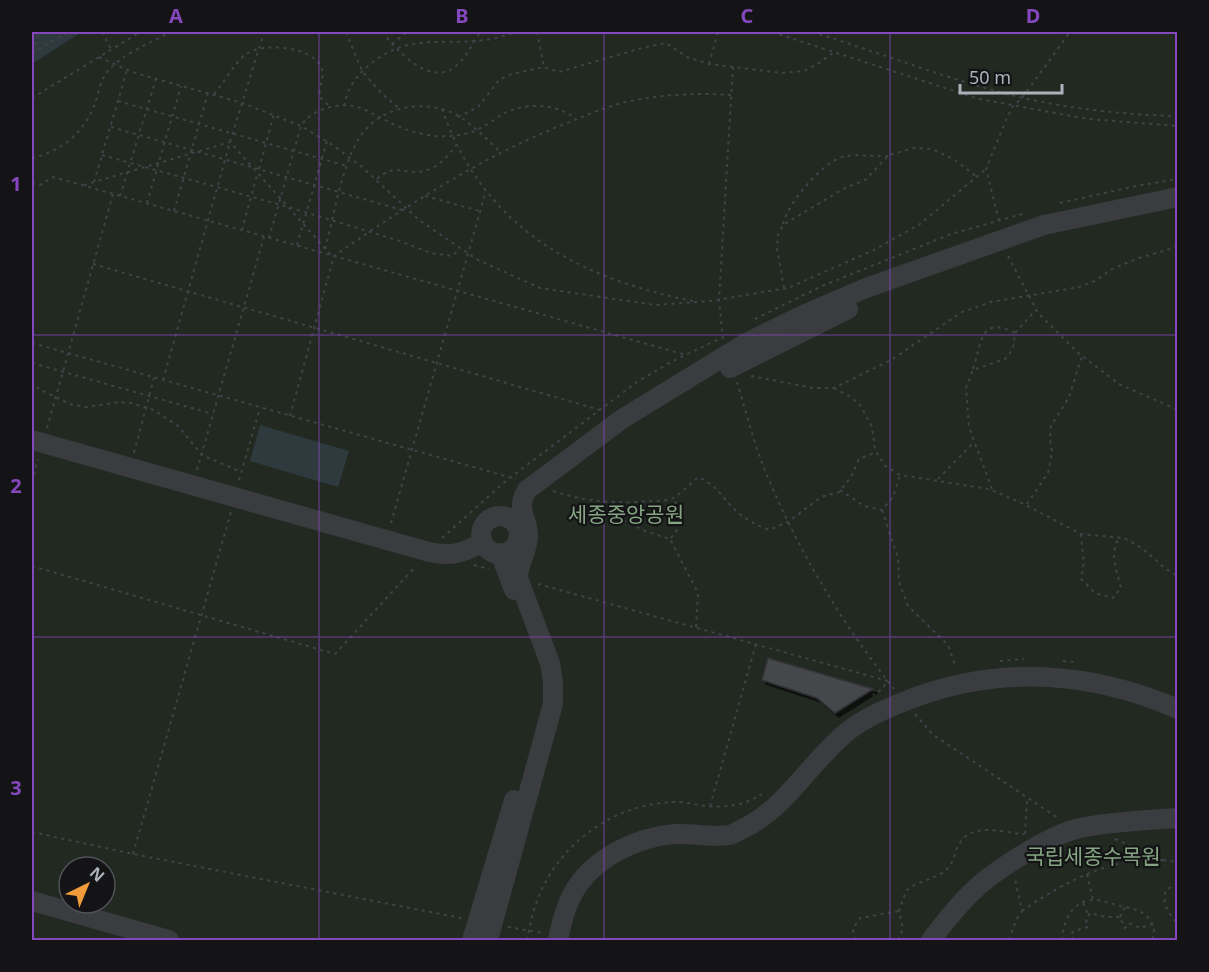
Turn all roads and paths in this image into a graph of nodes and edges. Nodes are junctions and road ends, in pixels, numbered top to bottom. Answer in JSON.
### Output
{"nodes":[{"id":1,"x":39,"y":32,"type":"edge"},
{"id":2,"x":68,"y":32,"type":"edge"},
{"id":3,"x":102,"y":32,"type":"edge"},
{"id":4,"x":140,"y":32,"type":"edge"},
{"id":5,"x":171,"y":32,"type":"edge"},
{"id":6,"x":264,"y":32,"type":"edge"},
{"id":7,"x":346,"y":32,"type":"edge"},
{"id":8,"x":382,"y":32,"type":"edge"},
{"id":9,"x":407,"y":32,"type":"edge"},
{"id":10,"x":480,"y":32,"type":"edge"},
{"id":11,"x":516,"y":32,"type":"edge"},
{"id":12,"x":537,"y":32,"type":"edge"},
{"id":13,"x":718,"y":32,"type":"edge"},
{"id":14,"x":772,"y":32,"type":"edge"},
{"id":15,"x":812,"y":32,"type":"edge"},
{"id":16,"x":1070,"y":32,"type":"edge"},
{"id":17,"x":475,"y":41,"type":"junction"},
{"id":18,"x":392,"y":44,"type":"junction"},
{"id":19,"x":395,"y":48,"type":"junction"},
{"id":20,"x":111,"y":49,"type":"junction"},
{"id":21,"x":259,"y":49,"type":"junction"},
{"id":22,"x":834,"y":51,"type":"junction"},
{"id":23,"x":32,"y":53,"type":"edge"},
{"id":24,"x":99,"y":57,"type":"junction"},
{"id":25,"x":116,"y":64,"type":"junction"},
{"id":26,"x":710,"y":64,"type":"junction"},
{"id":27,"x":733,"y":66,"type":"junction"},
{"id":28,"x":544,"y":67,"type":"junction"},
{"id":29,"x":128,"y":70,"type":"junction"},
{"id":30,"x":362,"y":71,"type":"junction"},
{"id":31,"x":156,"y":79,"type":"junction"},
{"id":32,"x":182,"y":86,"type":"junction"},
{"id":33,"x":208,"y":93,"type":"junction"},
{"id":34,"x":214,"y":94,"type":"junction"},
{"id":35,"x":731,"y":95,"type":"junction"},
{"id":36,"x":32,"y":98,"type":"edge"},
{"id":37,"x":1022,"y":98,"type":"junction"},
{"id":38,"x":118,"y":101,"type":"junction"},
{"id":39,"x":242,"y":103,"type":"junction"},
{"id":40,"x":344,"y":106,"type":"junction"},
{"id":41,"x":1014,"y":106,"type":"junction"},
{"id":42,"x":331,"y":108,"type":"junction"},
{"id":43,"x":147,"y":109,"type":"junction"},
{"id":44,"x":400,"y":109,"type":"junction"},
{"id":45,"x":442,"y":109,"type":"junction"},
{"id":46,"x":274,"y":114,"type":"junction"},
{"id":47,"x":172,"y":116,"type":"junction"},
{"id":48,"x":1178,"y":116,"type":"edge"},
{"id":49,"x":379,"y":117,"type":"junction"},
{"id":50,"x":458,"y":117,"type":"junction"},
{"id":51,"x":576,"y":119,"type":"junction"},
{"id":52,"x":199,"y":124,"type":"junction"},
{"id":53,"x":301,"y":126,"type":"junction"},
{"id":54,"x":1178,"y":126,"type":"edge"},
{"id":55,"x":111,"y":127,"type":"junction"},
{"id":56,"x":477,"y":130,"type":"junction"},
{"id":57,"x":232,"y":133,"type":"junction"},
{"id":58,"x":138,"y":135,"type":"junction"},
{"id":59,"x":452,"y":135,"type":"junction"},
{"id":60,"x":327,"y":141,"type":"junction"},
{"id":61,"x":165,"y":142,"type":"junction"},
{"id":62,"x":230,"y":142,"type":"junction"},
{"id":63,"x":266,"y":142,"type":"junction"},
{"id":64,"x":456,"y":145,"type":"junction"},
{"id":65,"x":294,"y":151,"type":"junction"},
{"id":66,"x":191,"y":152,"type":"junction"},
{"id":67,"x":197,"y":152,"type":"junction"},
{"id":68,"x":500,"y":152,"type":"junction"},
{"id":69,"x":102,"y":155,"type":"junction"},
{"id":70,"x":888,"y":156,"type":"junction"},
{"id":71,"x":32,"y":158,"type":"edge"},
{"id":72,"x":322,"y":158,"type":"junction"},
{"id":73,"x":350,"y":158,"type":"junction"},
{"id":74,"x":225,"y":159,"type":"junction"},
{"id":75,"x":130,"y":163,"type":"junction"},
{"id":76,"x":159,"y":163,"type":"junction"},
{"id":77,"x":347,"y":166,"type":"junction"},
{"id":78,"x":145,"y":167,"type":"junction"},
{"id":79,"x":252,"y":167,"type":"junction"},
{"id":80,"x":470,"y":169,"type":"junction"},
{"id":81,"x":986,"y":169,"type":"junction"},
{"id":82,"x":156,"y":170,"type":"junction"},
{"id":83,"x":258,"y":171,"type":"junction"},
{"id":84,"x":127,"y":173,"type":"junction"},
{"id":85,"x":286,"y":177,"type":"junction"},
{"id":86,"x":977,"y":177,"type":"junction"},
{"id":87,"x":184,"y":178,"type":"junction"},
{"id":88,"x":1178,"y":179,"type":"edge"},
{"id":89,"x":376,"y":180,"type":"junction"},
{"id":90,"x":94,"y":182,"type":"junction"},
{"id":91,"x":32,"y":183,"type":"edge"},
{"id":92,"x":314,"y":185,"type":"junction"},
{"id":93,"x":83,"y":186,"type":"junction"},
{"id":94,"x":217,"y":187,"type":"junction"},
{"id":95,"x":486,"y":191,"type":"junction"},
{"id":96,"x":340,"y":193,"type":"junction"},
{"id":97,"x":113,"y":194,"type":"junction"},
{"id":98,"x":120,"y":196,"type":"junction"},
{"id":99,"x":425,"y":196,"type":"junction"},
{"id":100,"x":251,"y":197,"type":"junction"},
{"id":101,"x":1178,"y":197,"type":"edge"},
{"id":102,"x":280,"y":199,"type":"junction"},
{"id":103,"x":147,"y":204,"type":"junction"},
{"id":104,"x":279,"y":205,"type":"junction"},
{"id":105,"x":1051,"y":206,"type":"dead end"},
{"id":106,"x":288,"y":207,"type":"junction"},
{"id":107,"x":406,"y":207,"type":"junction"},
{"id":108,"x":402,"y":210,"type":"junction"},
{"id":109,"x":1178,"y":210,"type":"edge"},
{"id":110,"x":174,"y":211,"type":"junction"},
{"id":111,"x":480,"y":211,"type":"junction"},
{"id":112,"x":1030,"y":212,"type":"dead end"},
{"id":113,"x":306,"y":213,"type":"junction"},
{"id":114,"x":208,"y":221,"type":"junction"},
{"id":115,"x":333,"y":221,"type":"junction"},
{"id":116,"x":303,"y":224,"type":"junction"},
{"id":117,"x":783,"y":225,"type":"junction"},
{"id":118,"x":242,"y":230,"type":"junction"},
{"id":119,"x":370,"y":231,"type":"junction"},
{"id":120,"x":264,"y":237,"type":"junction"},
{"id":121,"x":1003,"y":237,"type":"junction"},
{"id":122,"x":269,"y":238,"type":"junction"},
{"id":123,"x":1178,"y":245,"type":"edge"},
{"id":124,"x":297,"y":246,"type":"junction"},
{"id":125,"x":460,"y":248,"type":"junction"},
{"id":126,"x":325,"y":249,"type":"junction"},
{"id":127,"x":467,"y":253,"type":"junction"},
{"id":128,"x":332,"y":256,"type":"junction"},
{"id":129,"x":93,"y":264,"type":"junction"},
{"id":130,"x":784,"y":288,"type":"junction"},
{"id":131,"x":189,"y":290,"type":"junction"},
{"id":132,"x":457,"y":291,"type":"junction"},
{"id":133,"x":1029,"y":296,"type":"junction"},
{"id":134,"x":719,"y":300,"type":"junction"},
{"id":135,"x":697,"y":302,"type":"junction"},
{"id":136,"x":244,"y":308,"type":"junction"},
{"id":137,"x":1036,"y":310,"type":"junction"},
{"id":138,"x":752,"y":320,"type":"dead end"},
{"id":139,"x":314,"y":328,"type":"junction"},
{"id":140,"x":1015,"y":333,"type":"junction"},
{"id":141,"x":32,"y":343,"type":"edge"},
{"id":142,"x":725,"y":346,"type":"junction"},
{"id":143,"x":68,"y":353,"type":"junction"},
{"id":144,"x":686,"y":355,"type":"junction"},
{"id":145,"x":1082,"y":356,"type":"junction"},
{"id":146,"x":32,"y":363,"type":"edge"},
{"id":147,"x":436,"y":364,"type":"junction"},
{"id":148,"x":973,"y":370,"type":"junction"},
{"id":149,"x":63,"y":372,"type":"junction"},
{"id":150,"x":154,"y":378,"type":"junction"},
{"id":151,"x":32,"y":381,"type":"edge"},
{"id":152,"x":163,"y":381,"type":"junction"},
{"id":153,"x":834,"y":388,"type":"junction"},
{"id":154,"x":219,"y":396,"type":"junction"},
{"id":155,"x":149,"y":397,"type":"junction"},
{"id":156,"x":55,"y":398,"type":"junction"},
{"id":157,"x":146,"y":407,"type":"junction"},
{"id":158,"x":260,"y":408,"type":"junction"},
{"id":159,"x":600,"y":410,"type":"junction"},
{"id":160,"x":1178,"y":410,"type":"edge"},
{"id":161,"x":213,"y":414,"type":"junction"},
{"id":162,"x":290,"y":417,"type":"junction"},
{"id":163,"x":37,"y":442,"type":"edge"},
{"id":164,"x":974,"y":442,"type":"junction"},
{"id":165,"x":412,"y":451,"type":"junction"},
{"id":166,"x":877,"y":452,"type":"junction"},
{"id":167,"x":202,"y":454,"type":"junction"},
{"id":168,"x":133,"y":456,"type":"dead end"},
{"id":169,"x":242,"y":472,"type":"junction"},
{"id":170,"x":196,"y":474,"type":"dead end"},
{"id":171,"x":900,"y":475,"type":"junction"},
{"id":172,"x":510,"y":477,"type":"junction"},
{"id":173,"x":937,"y":480,"type":"junction"},
{"id":174,"x":32,"y":482,"type":"edge"},
{"id":175,"x":540,"y":487,"type":"junction"},
{"id":176,"x":840,"y":490,"type":"junction"},
{"id":177,"x":993,"y":490,"type":"junction"},
{"id":178,"x":235,"y":498,"type":"junction"},
{"id":179,"x":673,"y":498,"type":"junction"},
{"id":180,"x":613,"y":502,"type":"junction"},
{"id":181,"x":1027,"y":505,"type":"junction"},
{"id":182,"x":882,"y":510,"type":"junction"},
{"id":183,"x":515,"y":514,"type":"junction"},
{"id":184,"x":788,"y":522,"type":"junction"},
{"id":185,"x":390,"y":530,"type":"dead end"},
{"id":186,"x":1081,"y":534,"type":"junction"},
{"id":187,"x":1119,"y":537,"type":"junction"},
{"id":188,"x":670,"y":539,"type":"junction"},
{"id":189,"x":483,"y":542,"type":"junction"},
{"id":190,"x":429,"y":552,"type":"junction"},
{"id":191,"x":500,"y":553,"type":"junction"},
{"id":192,"x":32,"y":566,"type":"edge"},
{"id":193,"x":464,"y":566,"type":"dead end"},
{"id":194,"x":1178,"y":576,"type":"edge"},
{"id":195,"x":513,"y":577,"type":"junction"},
{"id":196,"x":201,"y":615,"type":"junction"},
{"id":197,"x":696,"y":628,"type":"junction"},
{"id":198,"x":756,"y":645,"type":"junction"},
{"id":199,"x":956,"y":668,"type":"dead end"},
{"id":200,"x":888,"y":681,"type":"junction"},
{"id":201,"x":872,"y":696,"type":"dead end"},
{"id":202,"x":904,"y":702,"type":"junction"},
{"id":203,"x":1178,"y":710,"type":"edge"},
{"id":204,"x":764,"y":793,"type":"dead end"},
{"id":205,"x":710,"y":806,"type":"junction"},
{"id":206,"x":1178,"y":818,"type":"edge"},
{"id":207,"x":1082,"y":828,"type":"junction"},
{"id":208,"x":32,"y":832,"type":"edge"},
{"id":209,"x":1025,"y":834,"type":"dead end"},
{"id":210,"x":133,"y":854,"type":"junction"},
{"id":211,"x":1163,"y":860,"type":"junction"},
{"id":212,"x":1178,"y":862,"type":"edge"},
{"id":213,"x":1087,"y":874,"type":"junction"},
{"id":214,"x":1178,"y":889,"type":"edge"},
{"id":215,"x":1093,"y":900,"type":"junction"},
{"id":216,"x":32,"y":901,"type":"edge"},
{"id":217,"x":1083,"y":903,"type":"junction"},
{"id":218,"x":1125,"y":907,"type":"junction"},
{"id":219,"x":899,"y":911,"type":"junction"},
{"id":220,"x":1022,"y":912,"type":"dead end"},
{"id":221,"x":1088,"y":914,"type":"junction"},
{"id":222,"x":1120,"y":916,"type":"junction"},
{"id":223,"x":1153,"y":924,"type":"junction"},
{"id":224,"x":1178,"y":924,"type":"edge"},
{"id":225,"x":486,"y":928,"type":"edge"},
{"id":226,"x":529,"y":931,"type":"junction"},
{"id":227,"x":1071,"y":934,"type":"junction"},
{"id":228,"x":1062,"y":936,"type":"junction"},
{"id":229,"x":558,"y":938,"type":"edge"},
{"id":230,"x":169,"y":940,"type":"edge"},
{"id":231,"x":472,"y":940,"type":"edge"},
{"id":232,"x":527,"y":940,"type":"edge"},
{"id":233,"x":855,"y":940,"type":"edge"},
{"id":234,"x":898,"y":940,"type":"edge"},
{"id":235,"x":931,"y":940,"type":"edge"},
{"id":236,"x":1062,"y":940,"type":"edge"},
{"id":237,"x":1074,"y":940,"type":"edge"},
{"id":238,"x":1150,"y":940,"type":"edge"}],
"edges":[{"from":1,"to":23,"type":"path"},
{"from":2,"to":23,"type":"path"},
{"from":3,"to":20,"type":"path"},
{"from":4,"to":20,"type":"path"},
{"from":5,"to":25,"type":"path"},
{"from":6,"to":21,"type":"path"},
{"from":7,"to":30,"type":"path"},
{"from":8,"to":18,"type":"path"},
{"from":9,"to":18,"type":"path"},
{"from":10,"to":17,"type":"path"},
{"from":11,"to":17,"type":"path"},
{"from":12,"to":28,"type":"path"},
{"from":13,"to":26,"type":"path"},
{"from":14,"to":22,"type":"path"},
{"from":15,"to":37,"type":"path"},
{"from":16,"to":37,"type":"path"},
{"from":17,"to":19,"type":"path"},
{"from":17,"to":19,"type":"path"},
{"from":18,"to":19,"type":"path"},
{"from":19,"to":30,"type":"path"},
{"from":20,"to":24,"type":"path"},
{"from":21,"to":34,"type":"path"},
{"from":21,"to":39,"type":"path"},
{"from":21,"to":42,"type":"path"},
{"from":22,"to":27,"type":"path"},
{"from":22,"to":41,"type":"path"},
{"from":24,"to":25,"type":"path"},
{"from":24,"to":36,"type":"path"},
{"from":25,"to":29,"type":"path"},
{"from":25,"to":71,"type":"path"},
{"from":26,"to":27,"type":"path"},
{"from":26,"to":28,"type":"path"},
{"from":27,"to":35,"type":"path"},
{"from":28,"to":50,"type":"path"},
{"from":29,"to":31,"type":"path"},
{"from":29,"to":38,"type":"path"},
{"from":30,"to":40,"type":"path"},
{"from":30,"to":44,"type":"path"},
{"from":31,"to":32,"type":"path"},
{"from":31,"to":43,"type":"path"},
{"from":32,"to":33,"type":"path"},
{"from":32,"to":47,"type":"path"},
{"from":33,"to":34,"type":"path"},
{"from":33,"to":52,"type":"path"},
{"from":34,"to":39,"type":"path"},
{"from":35,"to":51,"type":"path"},
{"from":35,"to":134,"type":"path"},
{"from":37,"to":41,"type":"path"},
{"from":37,"to":48,"type":"path"},
{"from":38,"to":43,"type":"path"},
{"from":38,"to":55,"type":"path"},
{"from":39,"to":46,"type":"path"},
{"from":39,"to":57,"type":"path"},
{"from":40,"to":42,"type":"path"},
{"from":40,"to":49,"type":"path"},
{"from":41,"to":54,"type":"path"},
{"from":41,"to":81,"type":"path"},
{"from":42,"to":53,"type":"path"},
{"from":43,"to":47,"type":"path"},
{"from":43,"to":58,"type":"path"},
{"from":44,"to":45,"type":"path"},
{"from":44,"to":49,"type":"path"},
{"from":45,"to":50,"type":"path"},
{"from":45,"to":59,"type":"path"},
{"from":46,"to":53,"type":"path"},
{"from":46,"to":63,"type":"path"},
{"from":47,"to":52,"type":"path"},
{"from":47,"to":61,"type":"path"},
{"from":49,"to":59,"type":"path"},
{"from":49,"to":73,"type":"path"},
{"from":50,"to":56,"type":"path"},
{"from":51,"to":56,"type":"path"},
{"from":51,"to":68,"type":"path"},
{"from":52,"to":57,"type":"path"},
{"from":52,"to":66,"type":"path"},
{"from":53,"to":60,"type":"path"},
{"from":53,"to":65,"type":"path"},
{"from":55,"to":58,"type":"path"},
{"from":55,"to":69,"type":"path"},
{"from":56,"to":59,"type":"path"},
{"from":56,"to":68,"type":"path"},
{"from":57,"to":62,"type":"path"},
{"from":57,"to":63,"type":"path"},
{"from":58,"to":61,"type":"path"},
{"from":58,"to":75,"type":"path"},
{"from":59,"to":64,"type":"path"},
{"from":60,"to":72,"type":"path"},
{"from":60,"to":73,"type":"path"},
{"from":61,"to":66,"type":"path"},
{"from":61,"to":76,"type":"path"},
{"from":62,"to":67,"type":"path"},
{"from":62,"to":74,"type":"path"},
{"from":62,"to":79,"type":"path"},
{"from":63,"to":65,"type":"path"},
{"from":63,"to":83,"type":"path"},
{"from":64,"to":80,"type":"path"},
{"from":64,"to":89,"type":"path"},
{"from":65,"to":72,"type":"path"},
{"from":65,"to":85,"type":"path"},
{"from":66,"to":67,"type":"path"},
{"from":66,"to":76,"type":"path"},
{"from":66,"to":87,"type":"path"},
{"from":67,"to":74,"type":"path"},
{"from":68,"to":80,"type":"path"},
{"from":69,"to":75,"type":"path"},
{"from":69,"to":90,"type":"path"},
{"from":70,"to":86,"type":"path"},
{"from":70,"to":117,"type":"path"},
{"from":70,"to":117,"type":"path"},
{"from":72,"to":77,"type":"path"},
{"from":72,"to":92,"type":"path"},
{"from":73,"to":77,"type":"path"},
{"from":73,"to":89,"type":"path"},
{"from":74,"to":79,"type":"path"},
{"from":74,"to":94,"type":"path"},
{"from":75,"to":78,"type":"path"},
{"from":75,"to":84,"type":"path"},
{"from":76,"to":78,"type":"path"},
{"from":76,"to":82,"type":"path"},
{"from":77,"to":96,"type":"path"},
{"from":78,"to":82,"type":"path"},
{"from":78,"to":84,"type":"path"},
{"from":79,"to":83,"type":"path"},
{"from":80,"to":95,"type":"path"},
{"from":80,"to":99,"type":"path"},
{"from":81,"to":86,"type":"path"},
{"from":81,"to":121,"type":"path"},
{"from":82,"to":87,"type":"path"},
{"from":82,"to":103,"type":"path"},
{"from":83,"to":85,"type":"path"},
{"from":83,"to":100,"type":"path"},
{"from":83,"to":102,"type":"path"},
{"from":84,"to":90,"type":"path"},
{"from":84,"to":98,"type":"path"},
{"from":85,"to":92,"type":"path"},
{"from":85,"to":102,"type":"path"},
{"from":86,"to":130,"type":"path"},
{"from":87,"to":94,"type":"path"},
{"from":87,"to":110,"type":"path"},
{"from":88,"to":105,"type":"path"},
{"from":89,"to":107,"type":"path"},
{"from":90,"to":93,"type":"path"},
{"from":91,"to":93,"type":"path"},
{"from":92,"to":96,"type":"path"},
{"from":92,"to":113,"type":"path"},
{"from":93,"to":97,"type":"path"},
{"from":94,"to":100,"type":"path"},
{"from":94,"to":114,"type":"path"},
{"from":95,"to":111,"type":"path"},
{"from":95,"to":135,"type":"path"},
{"from":96,"to":108,"type":"path"},
{"from":96,"to":115,"type":"path"},
{"from":97,"to":98,"type":"path"},
{"from":97,"to":129,"type":"path"},
{"from":98,"to":103,"type":"path"},
{"from":99,"to":107,"type":"path"},
{"from":99,"to":111,"type":"path"},
{"from":100,"to":104,"type":"path"},
{"from":100,"to":118,"type":"path"},
{"from":101,"to":121,"type":"lane"},
{"from":102,"to":104,"type":"path"},
{"from":102,"to":106,"type":"path"},
{"from":103,"to":110,"type":"path"},
{"from":104,"to":106,"type":"path"},
{"from":104,"to":122,"type":"path"},
{"from":106,"to":113,"type":"path"},
{"from":106,"to":116,"type":"path"},
{"from":107,"to":108,"type":"path"},
{"from":107,"to":125,"type":"path"},
{"from":108,"to":119,"type":"path"},
{"from":109,"to":121,"type":"lane"},
{"from":110,"to":114,"type":"path"},
{"from":111,"to":127,"type":"path"},
{"from":112,"to":121,"type":"path"},
{"from":113,"to":115,"type":"path"},
{"from":113,"to":116,"type":"path"},
{"from":114,"to":118,"type":"path"},
{"from":114,"to":131,"type":"path"},
{"from":115,"to":119,"type":"path"},
{"from":115,"to":126,"type":"path"},
{"from":116,"to":124,"type":"path"},
{"from":116,"to":126,"type":"path"},
{"from":117,"to":130,"type":"path"},
{"from":118,"to":120,"type":"path"},
{"from":119,"to":125,"type":"path"},
{"from":119,"to":128,"type":"path"},
{"from":120,"to":122,"type":"path"},
{"from":120,"to":136,"type":"path"},
{"from":121,"to":133,"type":"path"},
{"from":121,"to":138,"type":"path"},
{"from":121,"to":142,"type":"lane"},
{"from":121,"to":175,"type":"lane"},
{"from":122,"to":124,"type":"path"},
{"from":123,"to":133,"type":"path"},
{"from":124,"to":128,"type":"path"},
{"from":125,"to":127,"type":"path"},
{"from":126,"to":128,"type":"path"},
{"from":127,"to":132,"type":"path"},
{"from":127,"to":135,"type":"path"},
{"from":128,"to":132,"type":"path"},
{"from":128,"to":139,"type":"path"},
{"from":129,"to":131,"type":"path"},
{"from":129,"to":143,"type":"path"},
{"from":130,"to":134,"type":"path"},
{"from":131,"to":136,"type":"path"},
{"from":131,"to":152,"type":"path"},
{"from":132,"to":144,"type":"path"},
{"from":132,"to":147,"type":"path"},
{"from":133,"to":137,"type":"path"},
{"from":133,"to":153,"type":"path"},
{"from":134,"to":135,"type":"path"},
{"from":134,"to":142,"type":"path"},
{"from":136,"to":139,"type":"path"},
{"from":136,"to":154,"type":"path"},
{"from":137,"to":140,"type":"path"},
{"from":137,"to":145,"type":"path"},
{"from":139,"to":147,"type":"path"},
{"from":139,"to":162,"type":"path"},
{"from":140,"to":148,"type":"path"},
{"from":140,"to":148,"type":"path"},
{"from":141,"to":143,"type":"path"},
{"from":142,"to":144,"type":"path"},
{"from":142,"to":175,"type":"lane"},
{"from":143,"to":149,"type":"path"},
{"from":143,"to":150,"type":"path"},
{"from":144,"to":159,"type":"path"},
{"from":145,"to":160,"type":"path"},
{"from":145,"to":181,"type":"path"},
{"from":146,"to":149,"type":"path"},
{"from":147,"to":159,"type":"path"},
{"from":147,"to":165,"type":"path"},
{"from":148,"to":164,"type":"path"},
{"from":149,"to":155,"type":"path"},
{"from":149,"to":156,"type":"path"},
{"from":150,"to":152,"type":"path"},
{"from":150,"to":155,"type":"path"},
{"from":151,"to":156,"type":"path"},
{"from":152,"to":154,"type":"path"},
{"from":153,"to":166,"type":"path"},
{"from":153,"to":184,"type":"path"},
{"from":154,"to":158,"type":"path"},
{"from":154,"to":161,"type":"path"},
{"from":155,"to":157,"type":"path"},
{"from":155,"to":161,"type":"path"},
{"from":156,"to":157,"type":"path"},
{"from":156,"to":163,"type":"path"},
{"from":157,"to":167,"type":"path"},
{"from":157,"to":168,"type":"path"},
{"from":158,"to":162,"type":"path"},
{"from":158,"to":169,"type":"path"},
{"from":159,"to":172,"type":"path"},
{"from":161,"to":167,"type":"path"},
{"from":162,"to":165,"type":"path"},
{"from":163,"to":174,"type":"path"},
{"from":163,"to":178,"type":"lane"},
{"from":164,"to":173,"type":"path"},
{"from":164,"to":177,"type":"path"},
{"from":165,"to":172,"type":"path"},
{"from":165,"to":185,"type":"path"},
{"from":166,"to":171,"type":"path"},
{"from":166,"to":176,"type":"path"},
{"from":167,"to":169,"type":"path"},
{"from":167,"to":170,"type":"path"},
{"from":169,"to":178,"type":"path"},
{"from":171,"to":173,"type":"path"},
{"from":171,"to":182,"type":"path"},
{"from":172,"to":175,"type":"path"},
{"from":172,"to":190,"type":"path"},
{"from":173,"to":177,"type":"path"},
{"from":175,"to":180,"type":"path"},
{"from":175,"to":183,"type":"lane"},
{"from":176,"to":182,"type":"path"},
{"from":176,"to":184,"type":"path"},
{"from":177,"to":181,"type":"path"},
{"from":178,"to":190,"type":"lane"},
{"from":178,"to":196,"type":"path"},
{"from":179,"to":180,"type":"path"},
{"from":179,"to":184,"type":"path"},
{"from":179,"to":188,"type":"path"},
{"from":180,"to":188,"type":"path"},
{"from":181,"to":186,"type":"path"},
{"from":182,"to":199,"type":"path"},
{"from":183,"to":189,"type":"lane"},
{"from":183,"to":191,"type":"lane"},
{"from":183,"to":195,"type":"lane"},
{"from":184,"to":200,"type":"path"},
{"from":186,"to":187,"type":"path"},
{"from":186,"to":187,"type":"path"},
{"from":187,"to":194,"type":"path"},
{"from":188,"to":197,"type":"path"},
{"from":189,"to":190,"type":"lane"},
{"from":189,"to":191,"type":"lane"},
{"from":190,"to":196,"type":"path"},
{"from":191,"to":195,"type":"lane"},
{"from":192,"to":196,"type":"path"},
{"from":193,"to":195,"type":"path"},
{"from":195,"to":197,"type":"path"},
{"from":195,"to":225,"type":"lane"},
{"from":196,"to":210,"type":"path"},
{"from":197,"to":198,"type":"path"},
{"from":198,"to":200,"type":"path"},
{"from":198,"to":205,"type":"path"},
{"from":200,"to":201,"type":"path"},
{"from":200,"to":202,"type":"path"},
{"from":202,"to":203,"type":"lane"},
{"from":202,"to":207,"type":"path"},
{"from":202,"to":229,"type":"lane"},
{"from":204,"to":205,"type":"path"},
{"from":205,"to":226,"type":"path"},
{"from":206,"to":207,"type":"lane"},
{"from":207,"to":211,"type":"path"},
{"from":207,"to":235,"type":"lane"},
{"from":208,"to":210,"type":"path"},
{"from":209,"to":219,"type":"path"},
{"from":210,"to":225,"type":"path"},
{"from":211,"to":212,"type":"path"},
{"from":211,"to":213,"type":"path"},
{"from":213,"to":215,"type":"path"},
{"from":213,"to":220,"type":"path"},
{"from":214,"to":224,"type":"path"},
{"from":215,"to":217,"type":"path"},
{"from":215,"to":218,"type":"path"},
{"from":216,"to":230,"type":"lane"},
{"from":217,"to":221,"type":"path"},
{"from":217,"to":228,"type":"path"},
{"from":218,"to":222,"type":"path"},
{"from":218,"to":223,"type":"path"},
{"from":219,"to":233,"type":"path"},
{"from":219,"to":234,"type":"path"},
{"from":221,"to":222,"type":"path"},
{"from":221,"to":227,"type":"path"},
{"from":222,"to":223,"type":"path"},
{"from":223,"to":238,"type":"path"},
{"from":225,"to":226,"type":"path"},
{"from":225,"to":231,"type":"lane"},
{"from":226,"to":229,"type":"path"},
{"from":226,"to":232,"type":"path"},
{"from":227,"to":228,"type":"path"},
{"from":227,"to":237,"type":"path"},
{"from":228,"to":236,"type":"path"}]}
